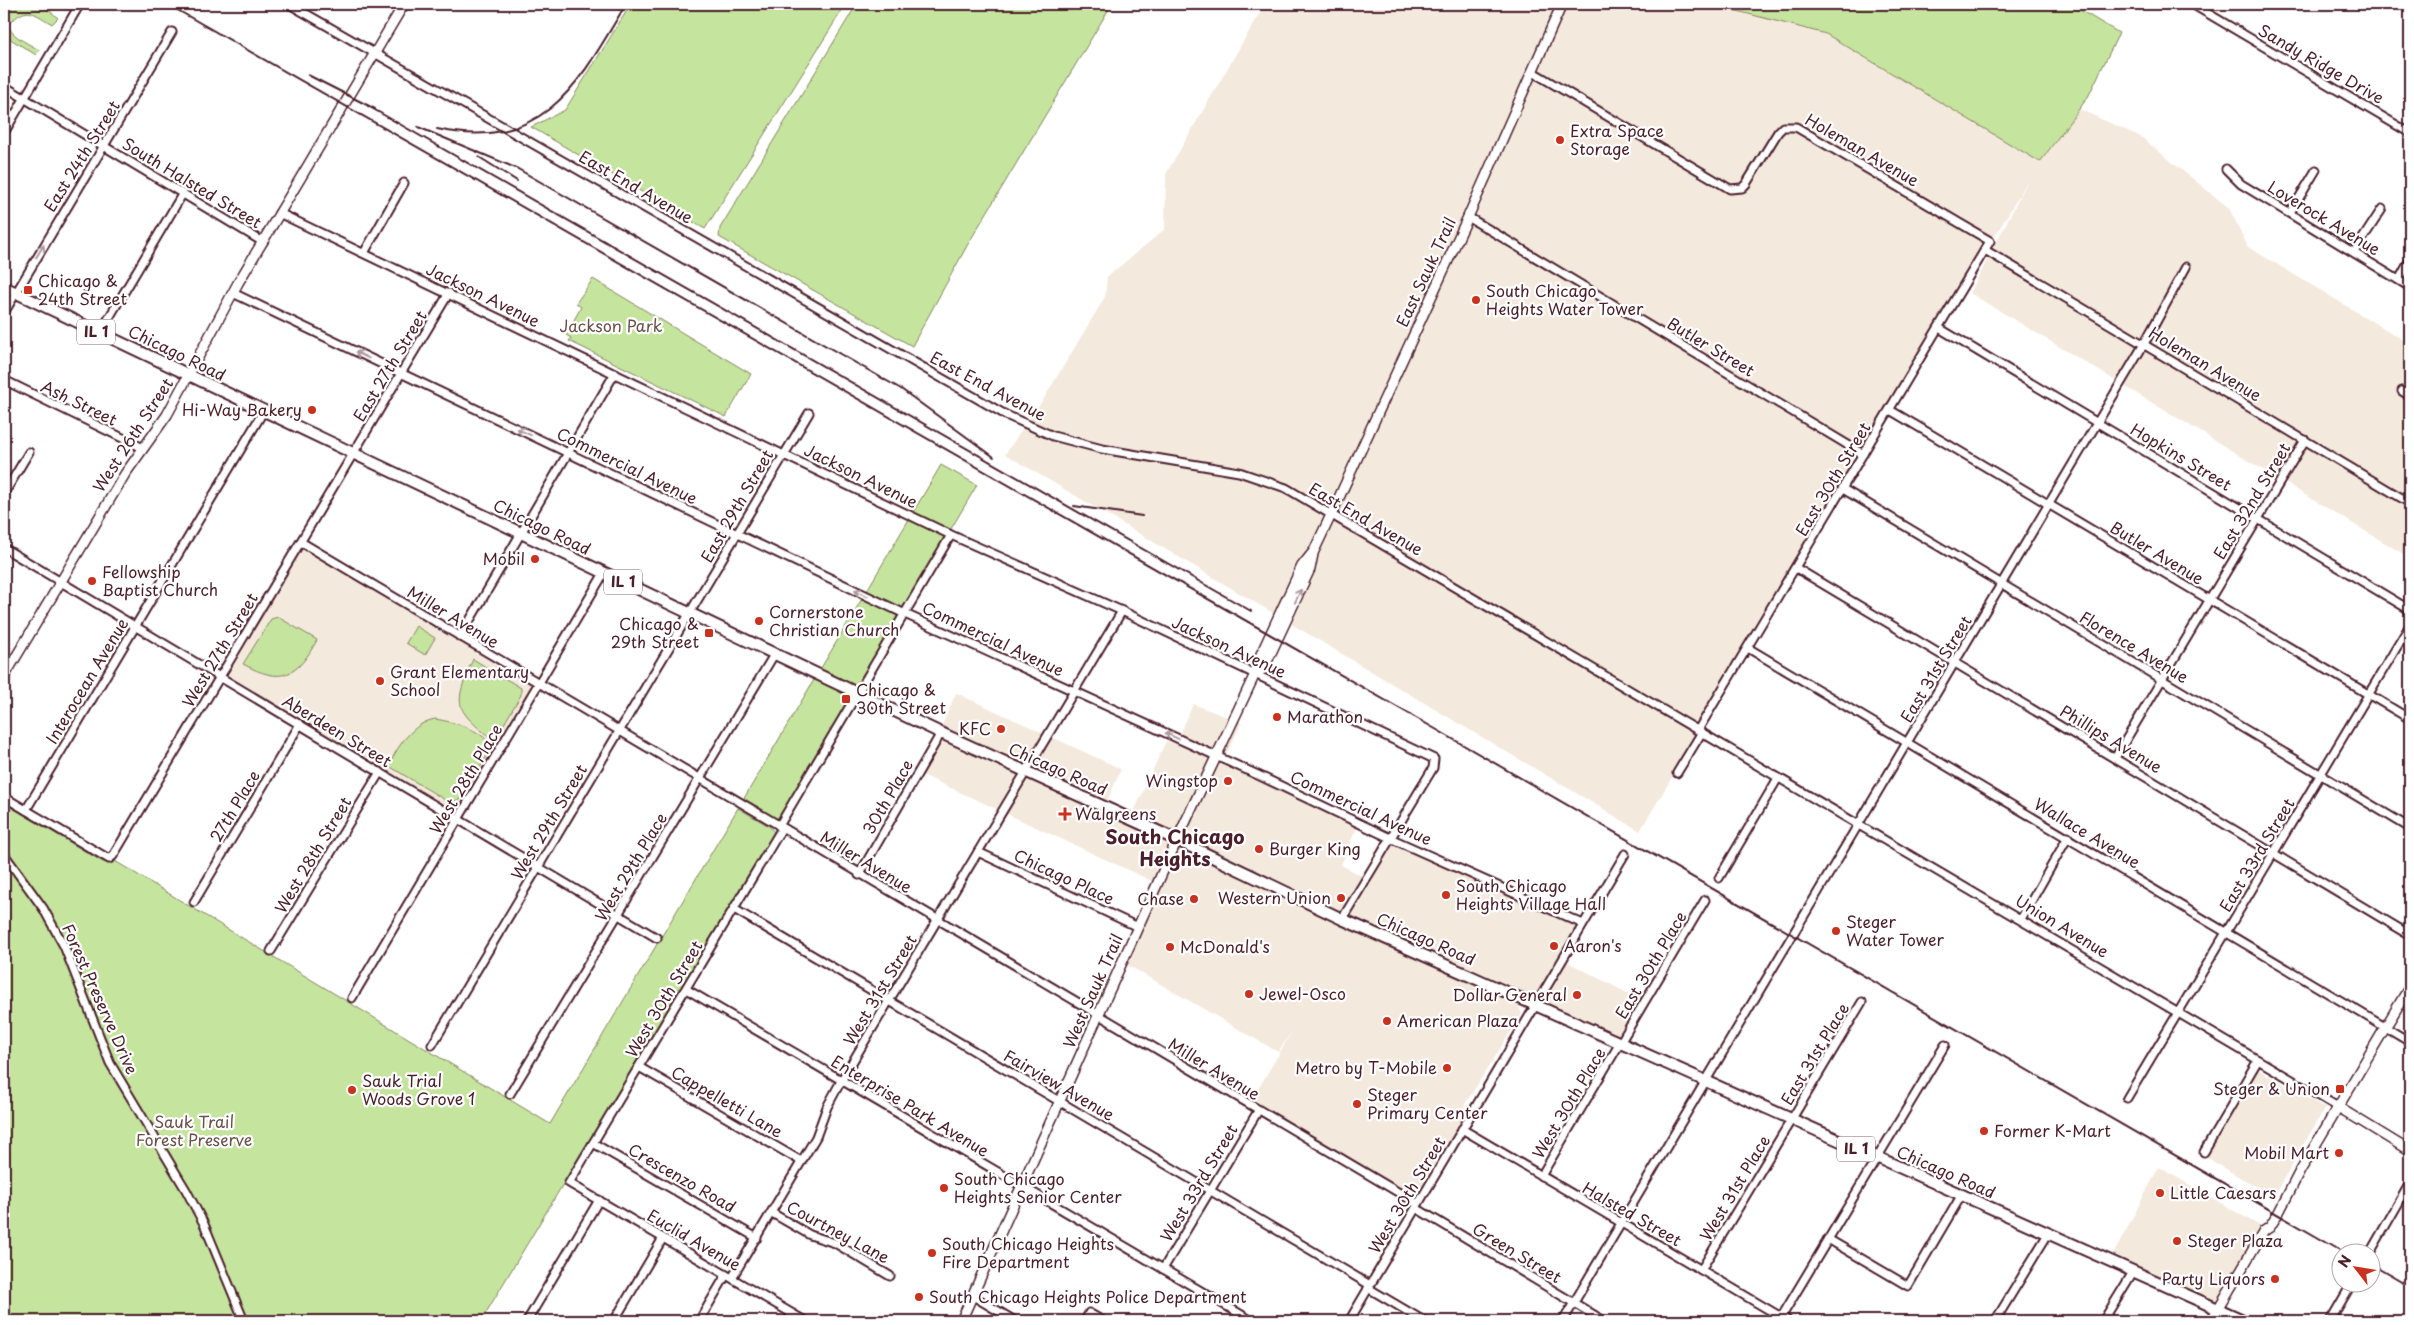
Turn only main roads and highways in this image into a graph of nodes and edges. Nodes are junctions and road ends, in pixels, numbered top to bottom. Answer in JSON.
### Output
{"nodes":[{"id":1,"x":404,"y":4,"type":"edge"},
{"id":2,"x":1562,"y":4,"type":"edge"},
{"id":3,"x":4,"y":288,"type":"edge"},
{"id":4,"x":189,"y":376,"type":"junction"},
{"id":5,"x":1274,"y":637,"type":"joint"},
{"id":6,"x":4,"y":677,"type":"edge"},
{"id":7,"x":1177,"y":840,"type":"junction"},
{"id":8,"x":2410,"y":986,"type":"edge"},
{"id":9,"x":2338,"y":1107,"type":"junction"},
{"id":10,"x":2410,"y":1151,"type":"edge"},
{"id":11,"x":2218,"y":1309,"type":"junction"},
{"id":12,"x":961,"y":1321,"type":"edge"},
{"id":13,"x":2211,"y":1321,"type":"edge"},
{"id":14,"x":2245,"y":1321,"type":"edge"}],
"edges":[{"from":1,"to":4,"type":"main road","name":"West 26th Street"},
{"from":2,"to":5,"type":"main road","name":"East Sauk Trail"},
{"from":3,"to":4,"type":"main road","name":"Chicago Road","number":"IL 1"},
{"from":4,"to":6,"type":"main road","name":"West 26th Street"},
{"from":4,"to":7,"type":"main road","name":"Chicago Road","number":"IL 1"},
{"from":5,"to":7,"type":"main road","name":"West Sauk Trail"},
{"from":7,"to":11,"type":"main road","name":"Chicago Road","number":"IL 1"},
{"from":7,"to":12,"type":"main road","name":"West Sauk Trail"},
{"from":8,"to":9,"type":"main road"},
{"from":9,"to":10,"type":"main road","name":"Union Avenue"},
{"from":9,"to":11,"type":"main road"},
{"from":11,"to":13,"type":"main road"},
{"from":11,"to":14,"type":"main road","name":"Chicago Road","number":"IL 1"}]}
